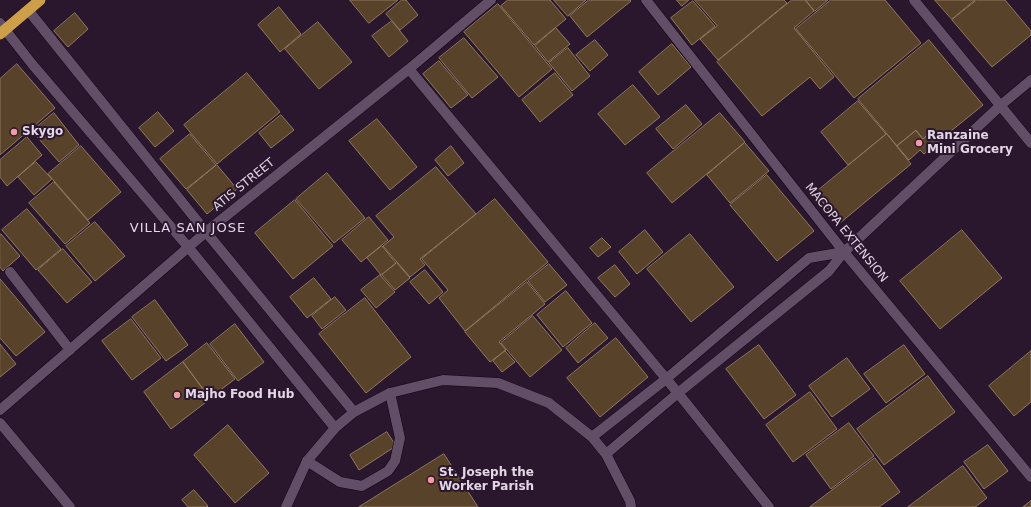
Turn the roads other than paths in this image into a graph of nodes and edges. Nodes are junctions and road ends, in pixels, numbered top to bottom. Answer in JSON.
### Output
{"nodes":[{"id":1,"x":40,"y":0,"type":"edge"},
{"id":2,"x":491,"y":0,"type":"edge"},
{"id":3,"x":646,"y":0,"type":"edge"},
{"id":4,"x":914,"y":0,"type":"edge"},
{"id":5,"x":28,"y":10,"type":"junction"},
{"id":6,"x":2,"y":29,"type":"edge"},
{"id":7,"x":409,"y":69,"type":"junction"},
{"id":8,"x":1031,"y":80,"type":"edge"},
{"id":9,"x":1001,"y":105,"type":"junction"},
{"id":10,"x":1031,"y":143,"type":"edge"},
{"id":11,"x":206,"y":232,"type":"junction"},
{"id":12,"x":189,"y":248,"type":"junction"},
{"id":13,"x":844,"y":252,"type":"junction"},
{"id":14,"x":10,"y":272,"type":"dead end"},
{"id":15,"x":70,"y":350,"type":"junction"},
{"id":16,"x":666,"y":379,"type":"junction"},
{"id":17,"x":390,"y":393,"type":"junction"},
{"id":18,"x":678,"y":393,"type":"junction"},
{"id":19,"x":0,"y":410,"type":"edge"},
{"id":20,"x":354,"y":412,"type":"junction"},
{"id":21,"x":0,"y":423,"type":"edge"},
{"id":22,"x":334,"y":428,"type":"junction"},
{"id":23,"x":592,"y":437,"type":"junction"},
{"id":24,"x":606,"y":454,"type":"junction"},
{"id":25,"x":307,"y":460,"type":"junction"},
{"id":26,"x":1031,"y":477,"type":"edge"},
{"id":27,"x":70,"y":507,"type":"edge"},
{"id":28,"x":286,"y":507,"type":"edge"},
{"id":29,"x":631,"y":507,"type":"edge"},
{"id":30,"x":769,"y":507,"type":"edge"}],
"edges":[{"from":1,"to":5,"type":"highway"},
{"from":2,"to":7,"type":"street","name":"ATIS STREET"},
{"from":3,"to":13,"type":"street","name":"MACOPA EXTENSION"},
{"from":4,"to":9,"type":"street"},
{"from":5,"to":6,"type":"highway"},
{"from":5,"to":11,"type":"street"},
{"from":6,"to":12,"type":"street"},
{"from":7,"to":11,"type":"street","name":"ATIS STREET"},
{"from":7,"to":16,"type":"street"},
{"from":8,"to":9,"type":"street"},
{"from":9,"to":10,"type":"street"},
{"from":9,"to":13,"type":"street"},
{"from":11,"to":12,"type":"street","name":"ATIS STREET"},
{"from":11,"to":20,"type":"street"},
{"from":12,"to":15,"type":"street","name":"ATIS STREET"},
{"from":12,"to":22,"type":"street"},
{"from":13,"to":16,"type":"street"},
{"from":13,"to":18,"type":"street"},
{"from":13,"to":26,"type":"street","name":"MACOPA EXTENSION"},
{"from":14,"to":15,"type":"street"},
{"from":15,"to":19,"type":"street","name":"ATIS STREET"},
{"from":16,"to":18,"type":"street"},
{"from":16,"to":23,"type":"street"},
{"from":17,"to":20,"type":"street"},
{"from":17,"to":23,"type":"street"},
{"from":17,"to":25,"type":"street"},
{"from":18,"to":24,"type":"street"},
{"from":18,"to":30,"type":"street"},
{"from":20,"to":22,"type":"street"},
{"from":21,"to":27,"type":"street"},
{"from":22,"to":25,"type":"street"},
{"from":23,"to":24,"type":"street"},
{"from":24,"to":29,"type":"street"},
{"from":25,"to":28,"type":"street"}]}
